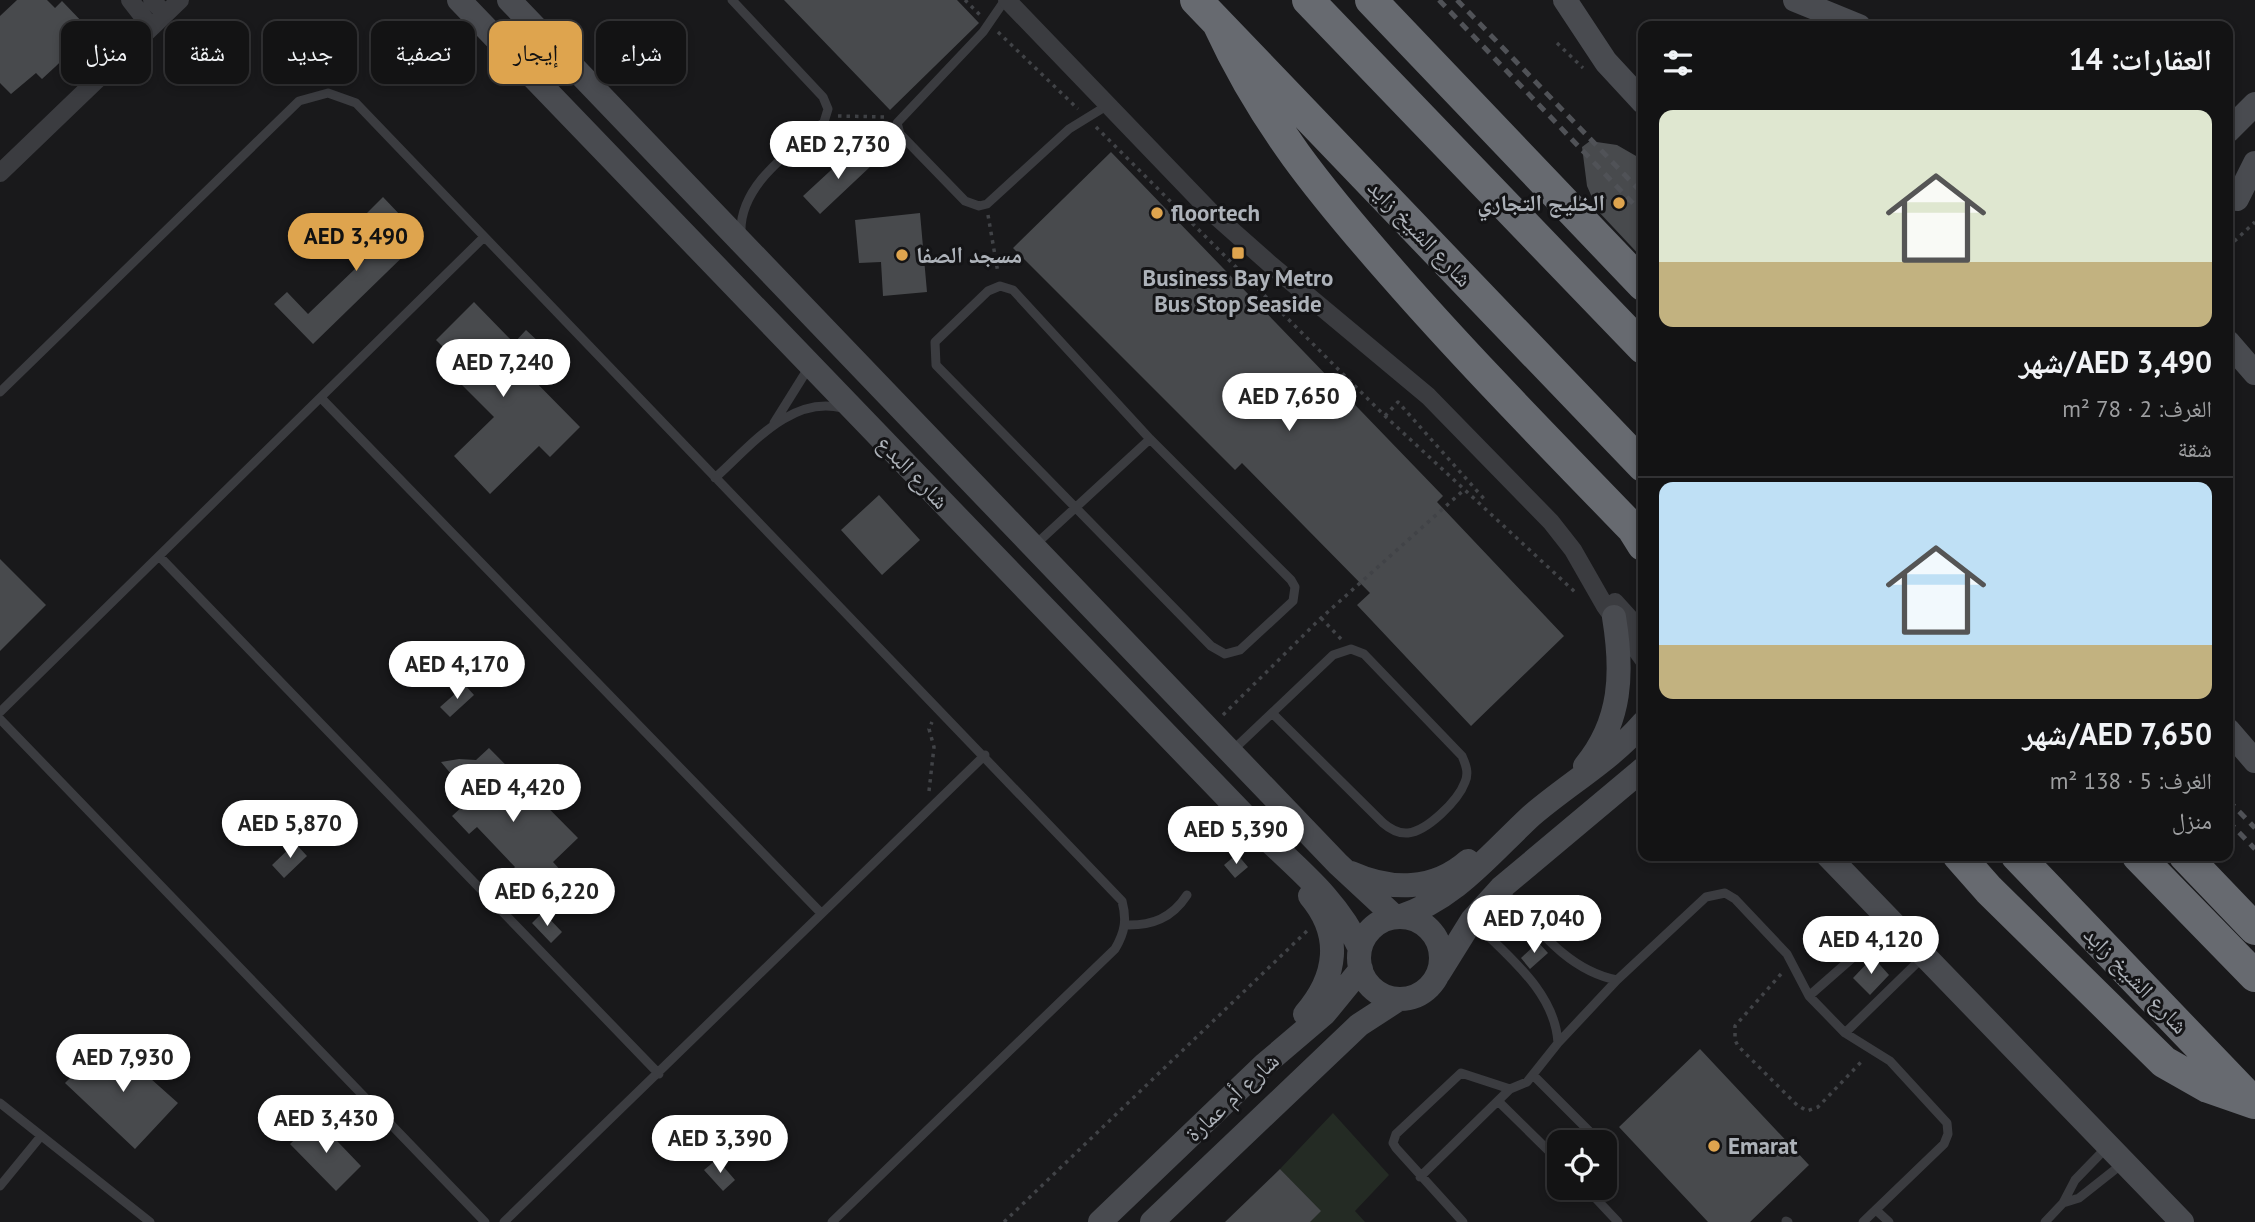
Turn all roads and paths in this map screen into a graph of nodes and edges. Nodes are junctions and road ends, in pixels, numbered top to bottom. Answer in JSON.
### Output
{"nodes":[{"id":1,"x":130,"y":0,"type":"edge"},
{"id":2,"x":152,"y":0,"type":"edge"},
{"id":3,"x":180,"y":0,"type":"edge"},
{"id":4,"x":459,"y":0,"type":"edge"},
{"id":5,"x":509,"y":0,"type":"edge"},
{"id":6,"x":732,"y":0,"type":"edge"},
{"id":7,"x":965,"y":0,"type":"edge"},
{"id":8,"x":1006,"y":0,"type":"edge"},
{"id":9,"x":1196,"y":0,"type":"edge"},
{"id":10,"x":1308,"y":0,"type":"edge"},
{"id":11,"x":1371,"y":0,"type":"edge"},
{"id":12,"x":1566,"y":0,"type":"edge"},
{"id":13,"x":1795,"y":0,"type":"edge"},
{"id":14,"x":165,"y":14,"type":"junction"},
{"id":15,"x":146,"y":21,"type":"edge"},
{"id":16,"x":1847,"y":21,"type":"edge"},
{"id":17,"x":1219,"y":23,"type":"junction"},
{"id":18,"x":989,"y":24,"type":"junction"},
{"id":19,"x":151,"y":27,"type":"edge"},
{"id":20,"x":92,"y":84,"type":"edge"},
{"id":21,"x":1638,"y":97,"type":"edge"},
{"id":22,"x":2255,"y":104,"type":"edge"},
{"id":23,"x":1108,"y":105,"type":"junction"},
{"id":24,"x":827,"y":116,"type":"junction"},
{"id":25,"x":1086,"y":117,"type":"junction"},
{"id":26,"x":899,"y":118,"type":"junction"},
{"id":27,"x":2233,"y":126,"type":"edge"},
{"id":28,"x":2255,"y":163,"type":"edge"},
{"id":29,"x":1,"y":172,"type":"edge"},
{"id":30,"x":2255,"y":183,"type":"edge"},
{"id":31,"x":2233,"y":201,"type":"edge"},
{"id":32,"x":2233,"y":202,"type":"edge"},
{"id":33,"x":986,"y":204,"type":"junction"},
{"id":34,"x":2255,"y":222,"type":"edge"},
{"id":35,"x":483,"y":238,"type":"junction"},
{"id":36,"x":741,"y":242,"type":"junction"},
{"id":37,"x":2233,"y":242,"type":"edge"},
{"id":38,"x":1638,"y":280,"type":"edge"},
{"id":39,"x":1000,"y":286,"type":"junction"},
{"id":40,"x":1638,"y":343,"type":"edge"},
{"id":41,"x":2233,"y":348,"type":"edge"},
{"id":42,"x":810,"y":366,"type":"junction"},
{"id":43,"x":2255,"y":373,"type":"edge"},
{"id":44,"x":0,"y":391,"type":"edge"},
{"id":45,"x":322,"y":399,"type":"junction"},
{"id":46,"x":854,"y":411,"type":"junction"},
{"id":47,"x":1385,"y":416,"type":"junction"},
{"id":48,"x":913,"y":424,"type":"junction"},
{"id":49,"x":768,"y":430,"type":"junction"},
{"id":50,"x":1150,"y":439,"type":"junction"},
{"id":51,"x":1638,"y":461,"type":"edge"},
{"id":52,"x":715,"y":478,"type":"junction"},
{"id":53,"x":1465,"y":489,"type":"junction"},
{"id":54,"x":1486,"y":501,"type":"dead end"},
{"id":55,"x":1077,"y":506,"type":"junction"},
{"id":56,"x":1638,"y":534,"type":"edge"},
{"id":57,"x":1032,"y":548,"type":"junction"},
{"id":58,"x":159,"y":556,"type":"junction"},
{"id":59,"x":1591,"y":581,"type":"junction"},
{"id":60,"x":1576,"y":593,"type":"dead end"},
{"id":61,"x":1614,"y":617,"type":"junction"},
{"id":62,"x":1321,"y":618,"type":"junction"},
{"id":63,"x":1638,"y":628,"type":"edge"},
{"id":64,"x":1351,"y":649,"type":"junction"},
{"id":65,"x":1638,"y":652,"type":"edge"},
{"id":66,"x":0,"y":712,"type":"edge"},
{"id":67,"x":942,"y":712,"type":"junction"},
{"id":68,"x":1272,"y":713,"type":"junction"},
{"id":69,"x":0,"y":719,"type":"edge"},
{"id":70,"x":1209,"y":729,"type":"junction"},
{"id":71,"x":1638,"y":729,"type":"edge"},
{"id":72,"x":2233,"y":736,"type":"edge"},
{"id":73,"x":1231,"y":751,"type":"junction"},
{"id":74,"x":985,"y":755,"type":"junction"},
{"id":75,"x":2255,"y":761,"type":"edge"},
{"id":76,"x":1638,"y":773,"type":"edge"},
{"id":77,"x":1569,"y":785,"type":"junction"},
{"id":78,"x":937,"y":801,"type":"junction"},
{"id":79,"x":1531,"y":817,"type":"junction"},
{"id":80,"x":1268,"y":840,"type":"junction"},
{"id":81,"x":1833,"y":861,"type":"edge"},
{"id":82,"x":1963,"y":861,"type":"edge"},
{"id":83,"x":2022,"y":861,"type":"edge"},
{"id":84,"x":2143,"y":861,"type":"edge"},
{"id":85,"x":2190,"y":861,"type":"edge"},
{"id":86,"x":1338,"y":864,"type":"junction"},
{"id":87,"x":1501,"y":888,"type":"junction"},
{"id":88,"x":1187,"y":895,"type":"dead end"},
{"id":89,"x":821,"y":913,"type":"junction"},
{"id":90,"x":1324,"y":915,"type":"junction"},
{"id":91,"x":1396,"y":916,"type":"junction"},
{"id":92,"x":1472,"y":920,"type":"junction"},
{"id":93,"x":1892,"y":922,"type":"junction"},
{"id":94,"x":1125,"y":925,"type":"junction"},
{"id":95,"x":2255,"y":929,"type":"edge"},
{"id":96,"x":1924,"y":955,"type":"junction"},
{"id":97,"x":1360,"y":959,"type":"junction"},
{"id":98,"x":1793,"y":962,"type":"junction"},
{"id":99,"x":1439,"y":973,"type":"junction"},
{"id":100,"x":2255,"y":975,"type":"edge"},
{"id":101,"x":1617,"y":980,"type":"junction"},
{"id":102,"x":1809,"y":996,"type":"junction"},
{"id":103,"x":1399,"y":999,"type":"junction"},
{"id":104,"x":1845,"y":1033,"type":"junction"},
{"id":105,"x":1558,"y":1043,"type":"junction"},
{"id":106,"x":1874,"y":1048,"type":"junction"},
{"id":107,"x":1264,"y":1065,"type":"junction"},
{"id":108,"x":659,"y":1074,"type":"junction"},
{"id":109,"x":1533,"y":1075,"type":"junction"},
{"id":110,"x":1510,"y":1089,"type":"junction"},
{"id":111,"x":1498,"y":1101,"type":"junction"},
{"id":112,"x":0,"y":1103,"type":"edge"},
{"id":113,"x":2255,"y":1103,"type":"edge"},
{"id":114,"x":1588,"y":1130,"type":"edge"},
{"id":115,"x":41,"y":1136,"type":"junction"},
{"id":116,"x":1547,"y":1149,"type":"edge"},
{"id":117,"x":2116,"y":1154,"type":"junction"},
{"id":118,"x":1420,"y":1177,"type":"junction"},
{"id":119,"x":0,"y":1186,"type":"edge"},
{"id":120,"x":1599,"y":1200,"type":"edge"},
{"id":121,"x":2063,"y":1203,"type":"junction"},
{"id":122,"x":1876,"y":1210,"type":"junction"},
{"id":123,"x":150,"y":1222,"type":"edge"},
{"id":124,"x":485,"y":1222,"type":"edge"},
{"id":125,"x":504,"y":1222,"type":"edge"},
{"id":126,"x":832,"y":1222,"type":"edge"},
{"id":127,"x":1004,"y":1222,"type":"edge"},
{"id":128,"x":1100,"y":1222,"type":"edge"},
{"id":129,"x":1152,"y":1222,"type":"edge"},
{"id":130,"x":1463,"y":1222,"type":"edge"},
{"id":131,"x":1618,"y":1222,"type":"edge"},
{"id":132,"x":1863,"y":1222,"type":"edge"},
{"id":133,"x":1889,"y":1222,"type":"edge"},
{"id":134,"x":2045,"y":1222,"type":"edge"},
{"id":135,"x":2182,"y":1222,"type":"edge"}],
"edges":[{"from":1,"to":15,"type":"street"},
{"from":2,"to":14,"type":"street"},
{"from":3,"to":14,"type":"street"},
{"from":4,"to":42,"type":"main road","name":"شارع البدع"},
{"from":5,"to":36,"type":"main road","name":"شارع البدع"},
{"from":6,"to":24,"type":"lane"},
{"from":7,"to":18,"type":"path"},
{"from":8,"to":18,"type":"lane"},
{"from":8,"to":23,"type":"street"},
{"from":9,"to":17,"type":"highway","name":"شارع الشيخ زايد"},
{"from":10,"to":40,"type":"highway"},
{"from":11,"to":38,"type":"highway"},
{"from":12,"to":21,"type":"main road"},
{"from":13,"to":16,"type":"main road"},
{"from":14,"to":19,"type":"street"},
{"from":17,"to":51,"type":"highway","name":"شارع الشيخ زايد"},
{"from":17,"to":56,"type":"highway"},
{"from":18,"to":25,"type":"path"},
{"from":18,"to":26,"type":"lane"},
{"from":20,"to":29,"type":"street"},
{"from":22,"to":27,"type":"main road"},
{"from":23,"to":25,"type":"lane"},
{"from":23,"to":59,"type":"street"},
{"from":24,"to":26,"type":"path"},
{"from":24,"to":36,"type":"lane"},
{"from":25,"to":33,"type":"lane"},
{"from":25,"to":47,"type":"path"},
{"from":26,"to":33,"type":"lane"},
{"from":28,"to":31,"type":"main road"},
{"from":30,"to":32,"type":"main road"},
{"from":33,"to":39,"type":"path"},
{"from":34,"to":37,"type":"path"},
{"from":35,"to":44,"type":"lane"},
{"from":35,"to":45,"type":"lane"},
{"from":35,"to":52,"type":"lane"},
{"from":36,"to":48,"type":"main road","name":"شارع البدع"},
{"from":39,"to":50,"type":"lane"},
{"from":39,"to":55,"type":"lane"},
{"from":41,"to":43,"type":"main road"},
{"from":42,"to":46,"type":"main road","name":"شارع البدع"},
{"from":42,"to":48,"type":"main road"},
{"from":42,"to":49,"type":"lane"},
{"from":45,"to":58,"type":"lane"},
{"from":45,"to":89,"type":"lane"},
{"from":46,"to":49,"type":"lane"},
{"from":46,"to":80,"type":"main road","name":"شارع البدع"},
{"from":47,"to":53,"type":"path"},
{"from":47,"to":54,"type":"path"},
{"from":48,"to":57,"type":"main road","name":"شارع البدع"},
{"from":49,"to":52,"type":"lane"},
{"from":50,"to":55,"type":"lane"},
{"from":50,"to":55,"type":"lane"},
{"from":52,"to":67,"type":"lane"},
{"from":53,"to":60,"type":"path"},
{"from":53,"to":62,"type":"path"},
{"from":55,"to":57,"type":"lane"},
{"from":57,"to":70,"type":"main road","name":"شارع البدع"},
{"from":58,"to":66,"type":"lane"},
{"from":58,"to":108,"type":"lane"},
{"from":59,"to":61,"type":"street"},
{"from":59,"to":63,"type":"street"},
{"from":61,"to":65,"type":"street"},
{"from":61,"to":77,"type":"main road"},
{"from":62,"to":64,"type":"path"},
{"from":62,"to":70,"type":"path"},
{"from":64,"to":68,"type":"lane"},
{"from":64,"to":68,"type":"lane"},
{"from":67,"to":74,"type":"lane"},
{"from":67,"to":78,"type":"path"},
{"from":68,"to":73,"type":"lane"},
{"from":69,"to":124,"type":"lane"},
{"from":70,"to":73,"type":"main road","name":"شارع البدع"},
{"from":71,"to":77,"type":"main road"},
{"from":72,"to":75,"type":"main road"},
{"from":73,"to":86,"type":"main road","name":"شارع البدع"},
{"from":74,"to":78,"type":"lane"},
{"from":74,"to":94,"type":"lane"},
{"from":76,"to":87,"type":"main road"},
{"from":77,"to":79,"type":"main road"},
{"from":78,"to":89,"type":"lane"},
{"from":79,"to":86,"type":"main road"},
{"from":79,"to":91,"type":"main road"},
{"from":80,"to":90,"type":"main road"},
{"from":80,"to":97,"type":"main road","name":"شارع البدع"},
{"from":81,"to":93,"type":"main road"},
{"from":82,"to":113,"type":"highway"},
{"from":83,"to":113,"type":"highway","name":"شارع الشيخ زايد"},
{"from":84,"to":100,"type":"highway"},
{"from":85,"to":95,"type":"highway"},
{"from":86,"to":91,"type":"main road","name":"شارع البدع"},
{"from":87,"to":92,"type":"main road"},
{"from":87,"to":101,"type":"lane"},
{"from":88,"to":94,"type":"lane"},
{"from":89,"to":108,"type":"lane"},
{"from":90,"to":107,"type":"main road"},
{"from":90,"to":127,"type":"path"},
{"from":91,"to":97,"type":"main road"},
{"from":91,"to":99,"type":"main road"},
{"from":92,"to":99,"type":"main road"},
{"from":92,"to":105,"type":"lane"},
{"from":93,"to":96,"type":"main road"},
{"from":93,"to":102,"type":"lane"},
{"from":94,"to":126,"type":"lane"},
{"from":96,"to":104,"type":"lane"},
{"from":96,"to":117,"type":"main road"},
{"from":97,"to":103,"type":"main road"},
{"from":97,"to":107,"type":"main road","name":"شارع أم عمارة"},
{"from":98,"to":101,"type":"lane"},
{"from":98,"to":102,"type":"lane"},
{"from":98,"to":106,"type":"path"},
{"from":99,"to":103,"type":"main road"},
{"from":101,"to":105,"type":"lane"},
{"from":102,"to":104,"type":"lane"},
{"from":103,"to":129,"type":"main road","name":"شارع أم عمارة"},
{"from":104,"to":106,"type":"lane"},
{"from":105,"to":109,"type":"lane"},
{"from":106,"to":122,"type":"lane"},
{"from":107,"to":128,"type":"main road","name":"شارع أم عمارة"},
{"from":108,"to":125,"type":"lane"},
{"from":109,"to":110,"type":"lane"},
{"from":109,"to":114,"type":"lane"},
{"from":110,"to":111,"type":"lane"},
{"from":110,"to":118,"type":"lane"},
{"from":111,"to":116,"type":"lane"},
{"from":111,"to":118,"type":"lane"},
{"from":112,"to":115,"type":"lane"},
{"from":115,"to":119,"type":"lane"},
{"from":115,"to":123,"type":"lane"},
{"from":117,"to":121,"type":"lane"},
{"from":117,"to":121,"type":"lane"},
{"from":117,"to":135,"type":"main road"},
{"from":118,"to":130,"type":"lane"},
{"from":120,"to":131,"type":"lane"},
{"from":121,"to":134,"type":"lane"},
{"from":122,"to":132,"type":"lane"},
{"from":122,"to":133,"type":"lane"}]}
